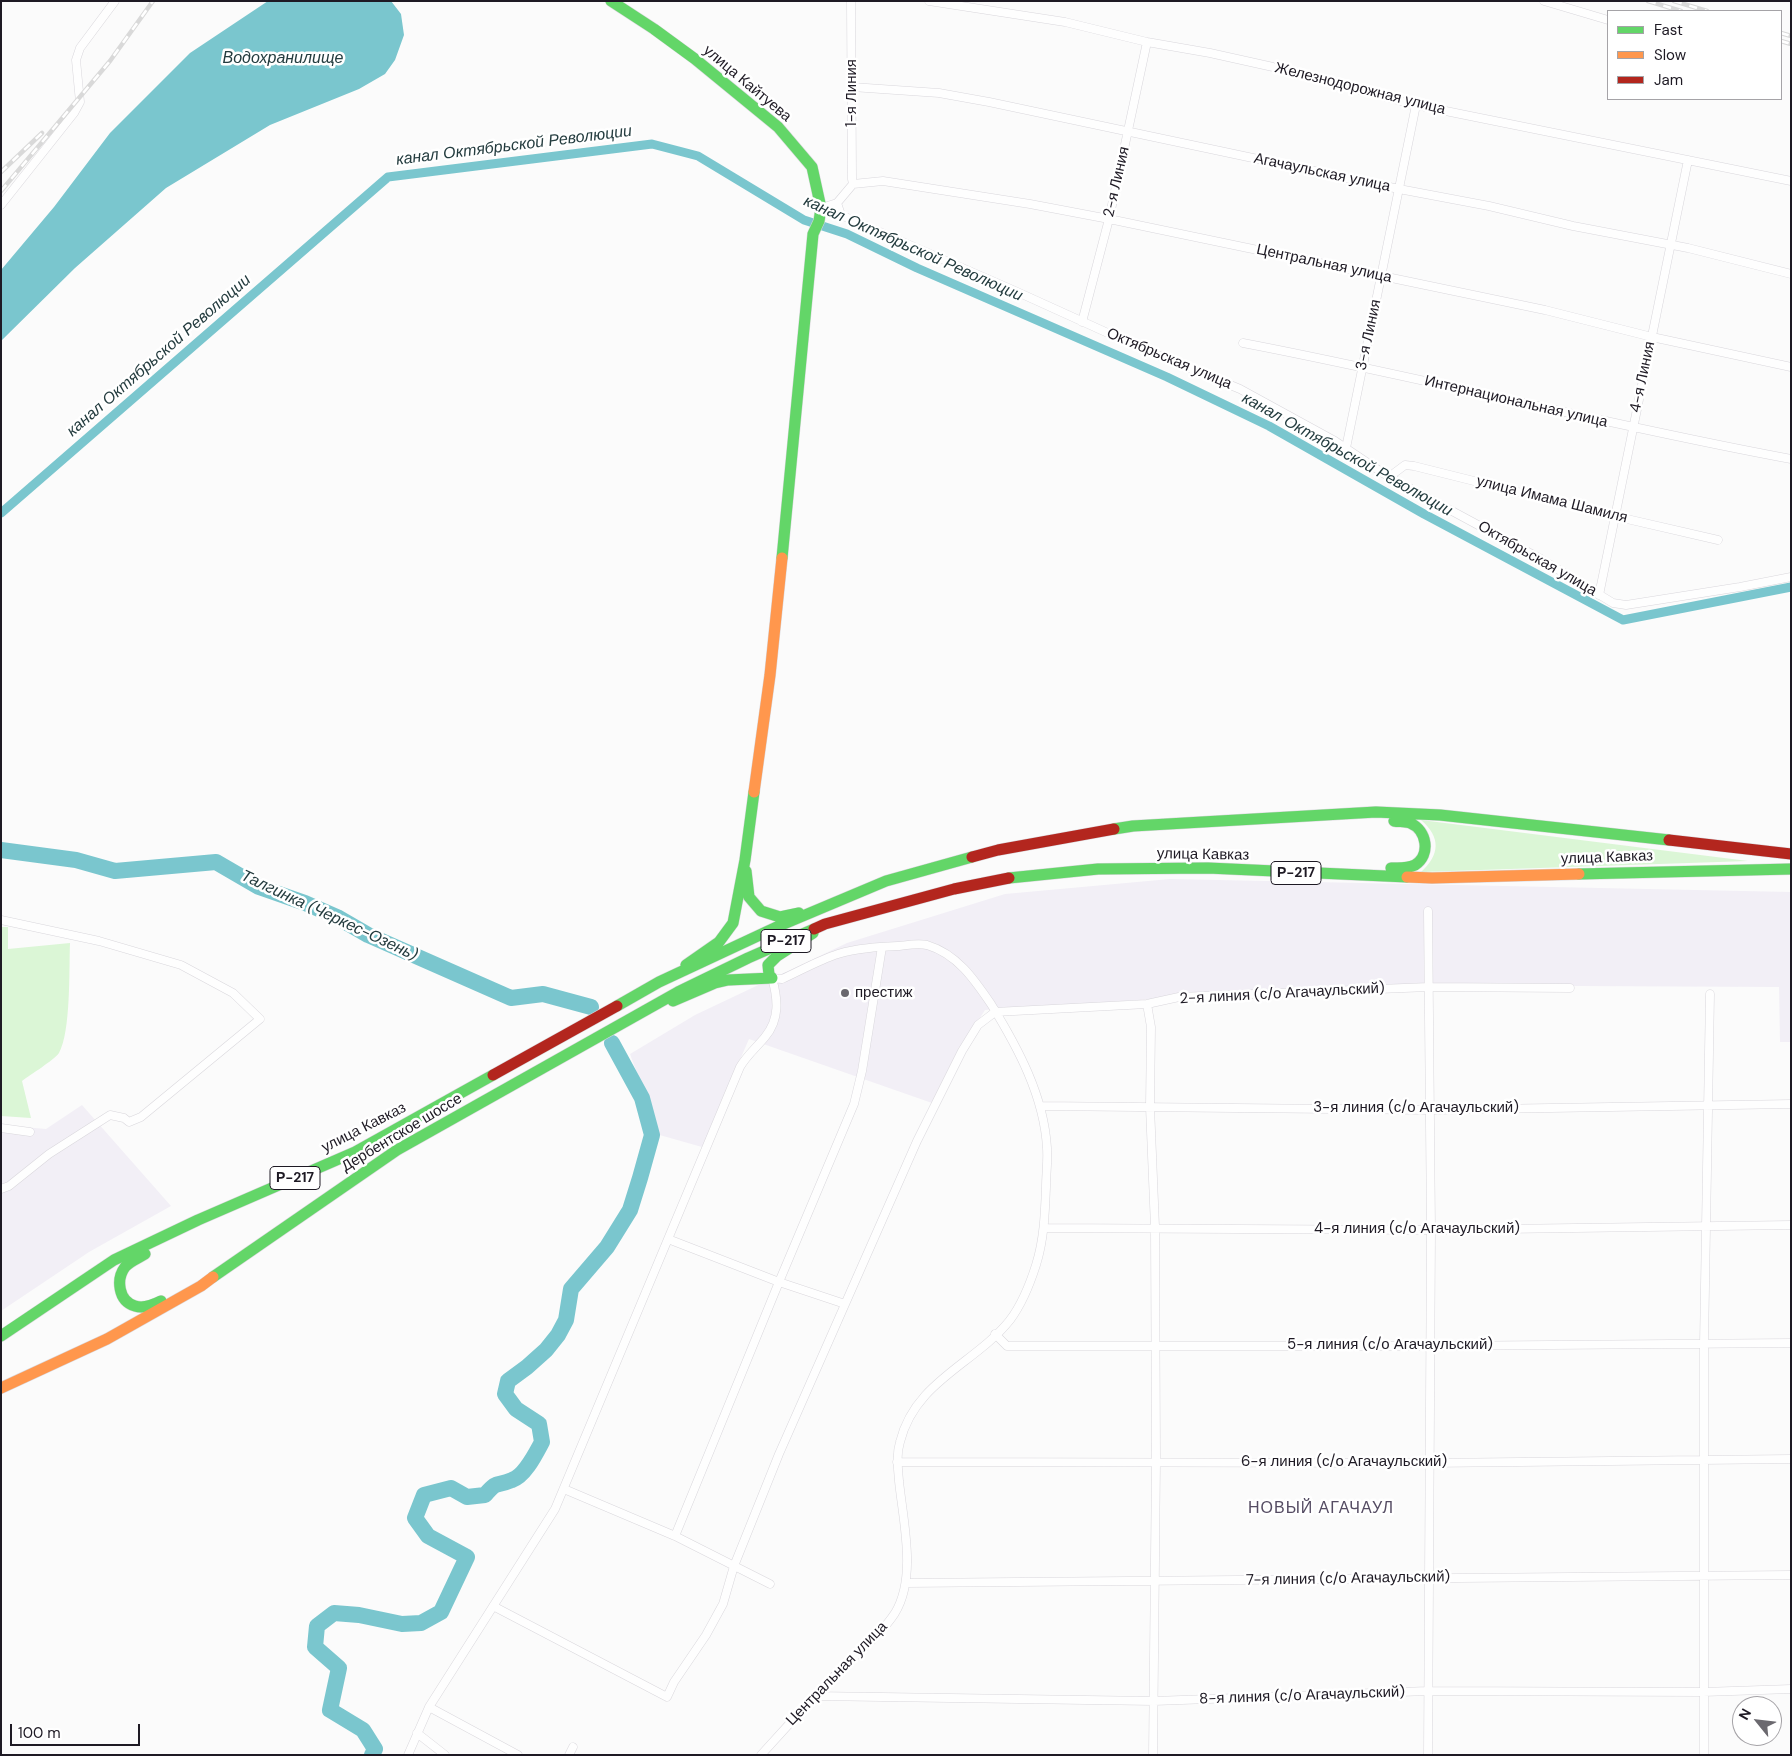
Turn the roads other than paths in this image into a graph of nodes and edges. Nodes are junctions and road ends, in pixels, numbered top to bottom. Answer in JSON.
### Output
{"nodes":[{"id":1,"x":115,"y":1,"type":"edge"},
{"id":2,"x":611,"y":1,"type":"edge"},
{"id":3,"x":851,"y":1,"type":"edge"},
{"id":4,"x":929,"y":1,"type":"edge"},
{"id":5,"x":1544,"y":1,"type":"edge"},
{"id":6,"x":1607,"y":20,"type":"edge"},
{"id":7,"x":1147,"y":42,"type":"junction"},
{"id":8,"x":852,"y":87,"type":"junction"},
{"id":9,"x":1416,"y":104,"type":"junction"},
{"id":10,"x":1129,"y":132,"type":"junction"},
{"id":11,"x":1688,"y":160,"type":"junction"},
{"id":12,"x":1791,"y":181,"type":"edge"},
{"id":13,"x":853,"y":184,"type":"junction"},
{"id":14,"x":1399,"y":189,"type":"junction"},
{"id":15,"x":837,"y":203,"type":"junction"},
{"id":16,"x":1,"y":205,"type":"edge"},
{"id":17,"x":821,"y":208,"type":"junction"},
{"id":18,"x":1109,"y":219,"type":"junction"},
{"id":19,"x":1671,"y":244,"type":"junction"},
{"id":20,"x":1791,"y":274,"type":"edge"},
{"id":21,"x":1381,"y":277,"type":"junction"},
{"id":22,"x":1082,"y":322,"type":"junction"},
{"id":23,"x":1652,"y":337,"type":"junction"},
{"id":24,"x":1242,"y":343,"type":"dead end"},
{"id":25,"x":1362,"y":367,"type":"junction"},
{"id":26,"x":1791,"y":367,"type":"edge"},
{"id":27,"x":1632,"y":428,"type":"junction"},
{"id":28,"x":1346,"y":448,"type":"junction"},
{"id":29,"x":1791,"y":458,"type":"edge"},
{"id":30,"x":1389,"y":477,"type":"junction"},
{"id":31,"x":1614,"y":516,"type":"junction"},
{"id":32,"x":1718,"y":540,"type":"dead end"},
{"id":33,"x":1791,"y":577,"type":"edge"},
{"id":34,"x":1599,"y":595,"type":"junction"},
{"id":35,"x":1296,"y":815,"type":"junction"},
{"id":36,"x":1791,"y":854,"type":"edge"},
{"id":37,"x":745,"y":860,"type":"junction"},
{"id":38,"x":1791,"y":869,"type":"edge"},
{"id":39,"x":1287,"y":872,"type":"junction"},
{"id":40,"x":821,"y":909,"type":"junction"},
{"id":41,"x":1428,"y":911,"type":"dead end"},
{"id":42,"x":1,"y":920,"type":"edge"},
{"id":43,"x":825,"y":924,"type":"junction"},
{"id":44,"x":882,"y":947,"type":"junction"},
{"id":45,"x":748,"y":958,"type":"joint"},
{"id":46,"x":772,"y":978,"type":"junction"},
{"id":47,"x":659,"y":982,"type":"junction"},
{"id":48,"x":1429,"y":987,"type":"junction"},
{"id":49,"x":1570,"y":988,"type":"dead end"},
{"id":50,"x":1710,"y":994,"type":"dead end"},
{"id":51,"x":1148,"y":1004,"type":"junction"},
{"id":52,"x":643,"y":1012,"type":"junction"},
{"id":53,"x":995,"y":1012,"type":"junction"},
{"id":54,"x":1707,"y":1104,"type":"junction"},
{"id":55,"x":1791,"y":1104,"type":"edge"},
{"id":56,"x":1040,"y":1106,"type":"junction"},
{"id":57,"x":1150,"y":1106,"type":"junction"},
{"id":58,"x":1430,"y":1110,"type":"junction"},
{"id":59,"x":1,"y":1128,"type":"edge"},
{"id":60,"x":30,"y":1132,"type":"dead end"},
{"id":61,"x":1,"y":1189,"type":"edge"},
{"id":62,"x":198,"y":1220,"type":"junction"},
{"id":63,"x":1791,"y":1226,"type":"edge"},
{"id":64,"x":1155,"y":1227,"type":"junction"},
{"id":65,"x":1706,"y":1227,"type":"junction"},
{"id":66,"x":1044,"y":1228,"type":"junction"},
{"id":67,"x":1431,"y":1230,"type":"junction"},
{"id":68,"x":668,"y":1239,"type":"junction"},
{"id":69,"x":231,"y":1264,"type":"junction"},
{"id":70,"x":779,"y":1282,"type":"junction"},
{"id":71,"x":845,"y":1304,"type":"junction"},
{"id":72,"x":995,"y":1334,"type":"junction"},
{"id":73,"x":1,"y":1336,"type":"edge"},
{"id":74,"x":1791,"y":1343,"type":"edge"},
{"id":75,"x":1704,"y":1344,"type":"junction"},
{"id":76,"x":1154,"y":1345,"type":"junction"},
{"id":77,"x":1430,"y":1346,"type":"junction"},
{"id":78,"x":1,"y":1388,"type":"edge"},
{"id":79,"x":1791,"y":1458,"type":"edge"},
{"id":80,"x":1703,"y":1460,"type":"junction"},
{"id":81,"x":897,"y":1462,"type":"junction"},
{"id":82,"x":1156,"y":1462,"type":"junction"},
{"id":83,"x":1429,"y":1463,"type":"junction"},
{"id":84,"x":564,"y":1489,"type":"junction"},
{"id":85,"x":675,"y":1536,"type":"junction"},
{"id":86,"x":734,"y":1566,"type":"junction"},
{"id":87,"x":1703,"y":1574,"type":"junction"},
{"id":88,"x":1791,"y":1575,"type":"edge"},
{"id":89,"x":1430,"y":1579,"type":"junction"},
{"id":90,"x":1156,"y":1581,"type":"junction"},
{"id":91,"x":906,"y":1583,"type":"junction"},
{"id":92,"x":770,"y":1584,"type":"dead end"},
{"id":93,"x":493,"y":1606,"type":"junction"},
{"id":94,"x":1791,"y":1689,"type":"edge"},
{"id":95,"x":1428,"y":1691,"type":"junction"},
{"id":96,"x":1703,"y":1692,"type":"junction"},
{"id":97,"x":814,"y":1696,"type":"junction"},
{"id":98,"x":1154,"y":1701,"type":"junction"},
{"id":99,"x":429,"y":1707,"type":"junction"},
{"id":100,"x":417,"y":1733,"type":"junction"},
{"id":101,"x":573,"y":1747,"type":"dead end"},
{"id":102,"x":408,"y":1755,"type":"edge"},
{"id":103,"x":445,"y":1755,"type":"edge"},
{"id":104,"x":518,"y":1755,"type":"edge"},
{"id":105,"x":569,"y":1755,"type":"edge"},
{"id":106,"x":761,"y":1755,"type":"edge"},
{"id":107,"x":1153,"y":1755,"type":"edge"},
{"id":108,"x":1428,"y":1755,"type":"edge"},
{"id":109,"x":1704,"y":1755,"type":"edge"}],
"edges":[{"from":1,"to":16,"type":"street"},
{"from":2,"to":17,"type":"main road","name":"улица Кайтуева"},
{"from":3,"to":8,"type":"street","name":"1-я Линия"},
{"from":4,"to":7,"type":"street","name":"Железнодорожная улица"},
{"from":5,"to":6,"type":"street"},
{"from":7,"to":9,"type":"street","name":"Железнодорожная улица"},
{"from":7,"to":10,"type":"street","name":"2-я Линия"},
{"from":8,"to":10,"type":"street","name":"Агачаульская улица"},
{"from":8,"to":13,"type":"street","name":"1-я Линия"},
{"from":9,"to":11,"type":"street","name":"Железнодорожная улица"},
{"from":9,"to":14,"type":"street","name":"3-я Линия"},
{"from":10,"to":14,"type":"street","name":"Агачаульская улица"},
{"from":10,"to":18,"type":"street","name":"2-я Линия"},
{"from":11,"to":12,"type":"street","name":"Железнодорожная улица"},
{"from":11,"to":19,"type":"street","name":"4-я Линия"},
{"from":13,"to":15,"type":"street"},
{"from":13,"to":18,"type":"street","name":"Центральная улица"},
{"from":14,"to":19,"type":"street","name":"Агачаульская улица"},
{"from":14,"to":21,"type":"street","name":"3-я Линия"},
{"from":15,"to":17,"type":"street"},
{"from":15,"to":22,"type":"street","name":"Октябрьская улица"},
{"from":17,"to":37,"type":"main road","name":"улица Кайтуева"},
{"from":18,"to":21,"type":"street","name":"Центральная улица"},
{"from":18,"to":22,"type":"street","name":"2-я Линия"},
{"from":19,"to":20,"type":"street","name":"Агачаульская улица"},
{"from":19,"to":23,"type":"street","name":"4-я Линия"},
{"from":21,"to":23,"type":"street","name":"Центральная улица"},
{"from":21,"to":25,"type":"street","name":"3-я Линия"},
{"from":22,"to":28,"type":"street","name":"Октябрьская улица"},
{"from":23,"to":26,"type":"street","name":"Центральная улица"},
{"from":23,"to":27,"type":"street","name":"4-я Линия"},
{"from":24,"to":25,"type":"street","name":"Интернациональная улица"},
{"from":25,"to":27,"type":"street","name":"Интернациональная улица"},
{"from":25,"to":28,"type":"street","name":"3-я Линия"},
{"from":27,"to":29,"type":"street","name":"Интернациональная улица"},
{"from":27,"to":31,"type":"street","name":"4-я Линия"},
{"from":28,"to":30,"type":"street","name":"Октябрьская улица"},
{"from":30,"to":31,"type":"street","name":"улица Имама Шамиля"},
{"from":30,"to":34,"type":"street","name":"Октябрьская улица"},
{"from":31,"to":32,"type":"street","name":"улица Имама Шамиля"},
{"from":31,"to":34,"type":"street","name":"4-я Линия"},
{"from":33,"to":34,"type":"street","name":"Октябрьская улица"},
{"from":35,"to":36,"type":"main road"},
{"from":35,"to":39,"type":"main road"},
{"from":35,"to":40,"type":"main road"},
{"from":37,"to":40,"type":"main road"},
{"from":37,"to":47,"type":"main road"},
{"from":38,"to":39,"type":"main road","name":"улица Кавказ","number":"Р-217"},
{"from":39,"to":43,"type":"main road","name":"улица Кавказ","number":"Р-217"},
{"from":40,"to":47,"type":"main road"},
{"from":41,"to":48,"type":"street"},
{"from":42,"to":61,"type":"street"},
{"from":43,"to":45,"type":"main road","name":"улица Кавказ","number":"Р-217"},
{"from":43,"to":46,"type":"main road"},
{"from":44,"to":46,"type":"street","name":"Центральная улица"},
{"from":44,"to":53,"type":"street","name":"Центральная улица"},
{"from":44,"to":70,"type":"street"},
{"from":45,"to":52,"type":"main road","name":"Дербентское шоссе"},
{"from":46,"to":52,"type":"main road"},
{"from":46,"to":68,"type":"street"},
{"from":47,"to":62,"type":"main road","name":"улица Кавказ","number":"Р-217"},
{"from":48,"to":49,"type":"street","name":"2-я линия (с/о Агачаульский)"},
{"from":48,"to":51,"type":"street","name":"2-я линия (с/о Агачаульский)"},
{"from":48,"to":58,"type":"street"},
{"from":50,"to":54,"type":"street"},
{"from":51,"to":53,"type":"street","name":"2-я линия (с/о Агачаульский)"},
{"from":51,"to":57,"type":"street"},
{"from":52,"to":69,"type":"main road","name":"Дербентское шоссе"},
{"from":53,"to":56,"type":"street","name":"Центральная улица"},
{"from":53,"to":71,"type":"street"},
{"from":54,"to":55,"type":"street","name":"3-я линия (с/о Агачаульский)"},
{"from":54,"to":58,"type":"street","name":"3-я линия (с/о Агачаульский)"},
{"from":54,"to":65,"type":"street"},
{"from":56,"to":57,"type":"street","name":"3-я линия (с/о Агачаульский)"},
{"from":56,"to":66,"type":"street","name":"Центральная улица"},
{"from":57,"to":58,"type":"street","name":"3-я линия (с/о Агачаульский)"},
{"from":57,"to":64,"type":"street"},
{"from":58,"to":67,"type":"street"},
{"from":59,"to":60,"type":"street"},
{"from":62,"to":69,"type":"main road"},
{"from":62,"to":73,"type":"main road","name":"улица Кавказ","number":"Р-217"},
{"from":63,"to":65,"type":"street","name":"4-я линия (с/о Агачаульский)"},
{"from":64,"to":66,"type":"street","name":"4-я линия (с/о Агачаульский)"},
{"from":64,"to":67,"type":"street","name":"4-я линия (с/о Агачаульский)"},
{"from":64,"to":76,"type":"street"},
{"from":65,"to":67,"type":"street","name":"4-я линия (с/о Агачаульский)"},
{"from":65,"to":75,"type":"street"},
{"from":66,"to":72,"type":"street","name":"Центральная улица"},
{"from":67,"to":77,"type":"street"},
{"from":68,"to":70,"type":"street"},
{"from":68,"to":84,"type":"street"},
{"from":69,"to":78,"type":"main road","name":"Дербентское шоссе"},
{"from":70,"to":71,"type":"street"},
{"from":70,"to":85,"type":"street"},
{"from":71,"to":86,"type":"street"},
{"from":72,"to":76,"type":"street","name":"5-я линия (с/о Агачаульский)"},
{"from":72,"to":81,"type":"street","name":"Центральная улица"},
{"from":74,"to":75,"type":"street","name":"5-я линия (с/о Агачаульский)"},
{"from":75,"to":77,"type":"street","name":"5-я линия (с/о Агачаульский)"},
{"from":75,"to":80,"type":"street"},
{"from":76,"to":77,"type":"street","name":"5-я линия (с/о Агачаульский)"},
{"from":76,"to":82,"type":"street"},
{"from":77,"to":83,"type":"street"},
{"from":79,"to":80,"type":"street","name":"6-я линия (с/о Агачаульский)"},
{"from":80,"to":83,"type":"street","name":"6-я линия (с/о Агачаульский)"},
{"from":80,"to":87,"type":"street"},
{"from":81,"to":82,"type":"street","name":"6-я линия (с/о Агачаульский)"},
{"from":81,"to":91,"type":"street","name":"Центральная улица"},
{"from":82,"to":83,"type":"street","name":"6-я линия (с/о Агачаульский)"},
{"from":82,"to":90,"type":"street"},
{"from":83,"to":89,"type":"street"},
{"from":84,"to":85,"type":"street"},
{"from":84,"to":93,"type":"street"},
{"from":85,"to":86,"type":"street"},
{"from":86,"to":92,"type":"street"},
{"from":86,"to":93,"type":"street"},
{"from":87,"to":88,"type":"street","name":"7-я линия (с/о Агачаульский)"},
{"from":87,"to":89,"type":"street","name":"7-я линия (с/о Агачаульский)"},
{"from":87,"to":96,"type":"street"},
{"from":89,"to":90,"type":"street","name":"7-я линия (с/о Агачаульский)"},
{"from":89,"to":95,"type":"street"},
{"from":90,"to":91,"type":"street","name":"7-я линия (с/о Агачаульский)"},
{"from":90,"to":98,"type":"street"},
{"from":91,"to":97,"type":"street","name":"Центральная улица"},
{"from":93,"to":99,"type":"street"},
{"from":94,"to":96,"type":"street","name":"8-я линия (с/о Агачаульский)"},
{"from":95,"to":96,"type":"street","name":"8-я линия (с/о Агачаульский)"},
{"from":95,"to":98,"type":"street","name":"8-я линия (с/о Агачаульский)"},
{"from":95,"to":108,"type":"street"},
{"from":96,"to":109,"type":"street"},
{"from":97,"to":98,"type":"street","name":"8-я линия (с/о Агачаульский)"},
{"from":97,"to":106,"type":"street","name":"Центральная улица"},
{"from":98,"to":107,"type":"street"},
{"from":99,"to":100,"type":"street"},
{"from":99,"to":104,"type":"street"},
{"from":100,"to":102,"type":"street"},
{"from":100,"to":103,"type":"street"},
{"from":101,"to":105,"type":"street"}]}
